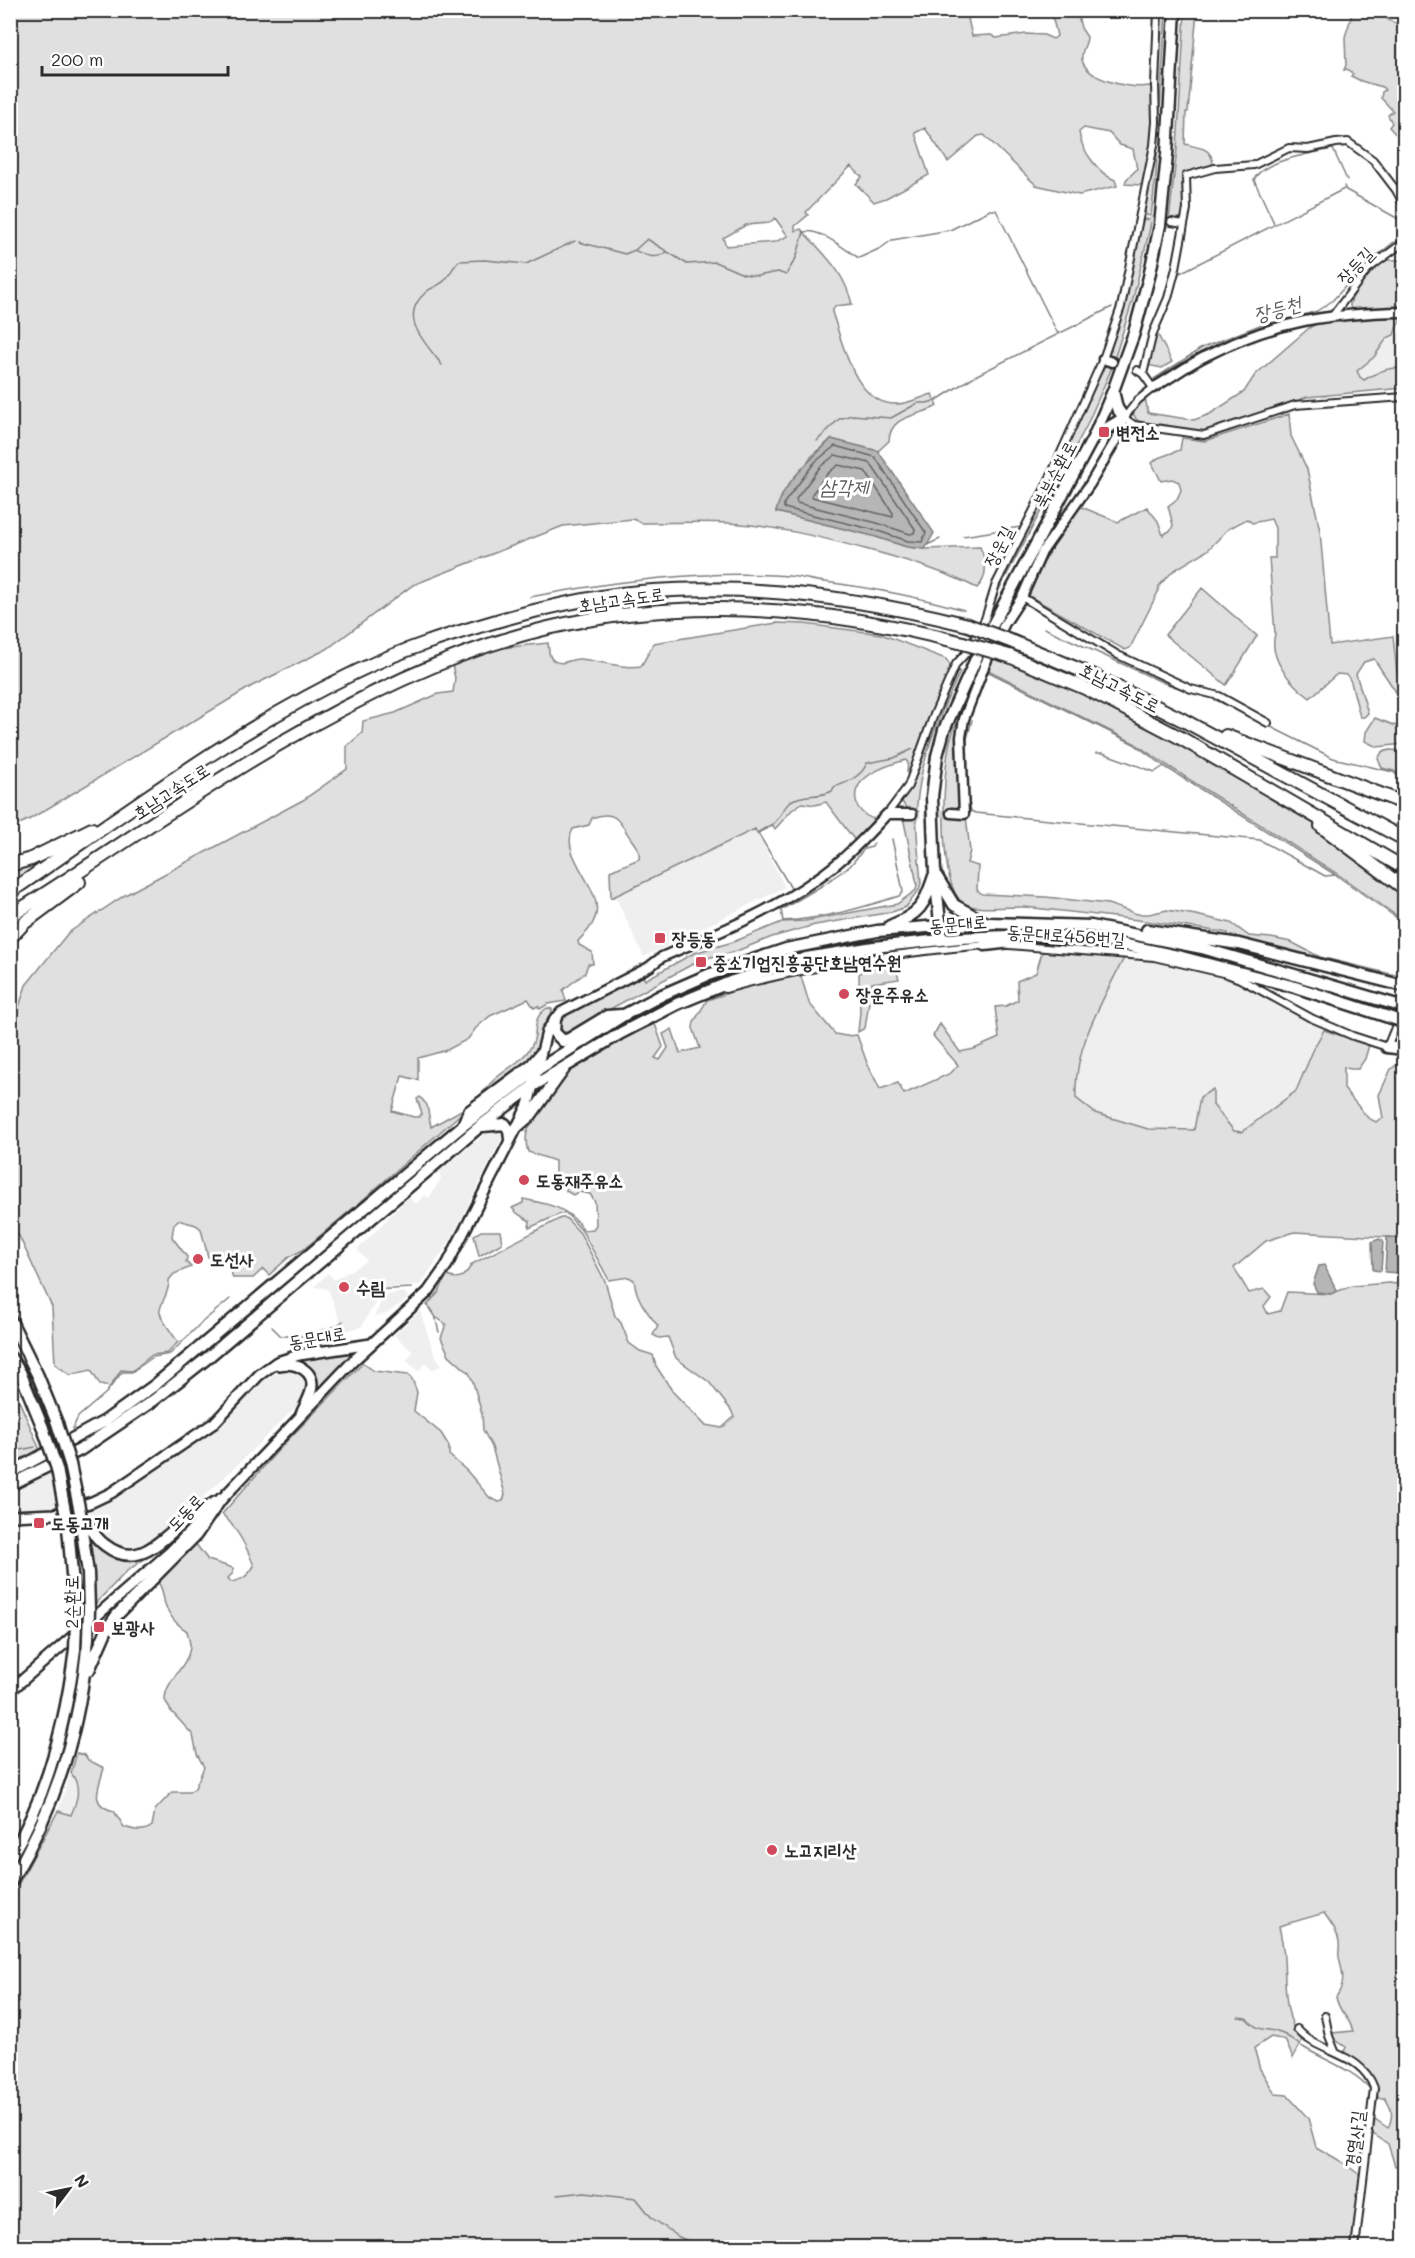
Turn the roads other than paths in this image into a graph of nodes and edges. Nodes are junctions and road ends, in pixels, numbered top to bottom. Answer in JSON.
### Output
{"nodes":[{"id":1,"x":1158,"y":10,"type":"edge"},
{"id":2,"x":1175,"y":10,"type":"edge"},
{"id":3,"x":1404,"y":205,"type":"edge"},
{"id":4,"x":1139,"y":218,"type":"junction"},
{"id":5,"x":1149,"y":219,"type":"tunnel mouth"},
{"id":6,"x":1171,"y":222,"type":"tunnel mouth"},
{"id":7,"x":1184,"y":224,"type":"junction"},
{"id":8,"x":1404,"y":242,"type":"edge"},
{"id":9,"x":1404,"y":312,"type":"edge"},
{"id":10,"x":1333,"y":315,"type":"junction"},
{"id":11,"x":1103,"y":359,"type":"junction"},
{"id":12,"x":1112,"y":362,"type":"dead end"},
{"id":13,"x":1153,"y":388,"type":"junction"},
{"id":14,"x":1113,"y":391,"type":"junction"},
{"id":15,"x":1404,"y":397,"type":"edge"},
{"id":16,"x":1124,"y":418,"type":"junction"},
{"id":17,"x":1094,"y":436,"type":"junction"},
{"id":18,"x":1022,"y":597,"type":"junction"},
{"id":19,"x":1183,"y":720,"type":"junction"},
{"id":20,"x":1268,"y":723,"type":"dead end"},
{"id":21,"x":275,"y":746,"type":"junction"},
{"id":22,"x":1274,"y":791,"type":"junction"},
{"id":23,"x":1404,"y":803,"type":"edge"},
{"id":24,"x":128,"y":811,"type":"junction"},
{"id":25,"x":951,"y":813,"type":"dead end"},
{"id":26,"x":887,"y":814,"type":"junction"},
{"id":27,"x":912,"y":814,"type":"tunnel mouth"},
{"id":28,"x":1404,"y":839,"type":"edge"},
{"id":29,"x":10,"y":865,"type":"edge"},
{"id":30,"x":1404,"y":868,"type":"edge"},
{"id":31,"x":935,"y":873,"type":"junction"},
{"id":32,"x":1404,"y":888,"type":"edge"},
{"id":33,"x":10,"y":892,"type":"edge"},
{"id":34,"x":10,"y":916,"type":"edge"},
{"id":35,"x":988,"y":923,"type":"junction"},
{"id":36,"x":940,"y":926,"type":"junction"},
{"id":37,"x":1102,"y":928,"type":"junction"},
{"id":38,"x":877,"y":931,"type":"junction"},
{"id":39,"x":1048,"y":937,"type":"junction"},
{"id":40,"x":10,"y":938,"type":"edge"},
{"id":41,"x":942,"y":940,"type":"junction"},
{"id":42,"x":985,"y":945,"type":"junction"},
{"id":43,"x":1404,"y":986,"type":"edge"},
{"id":44,"x":1404,"y":1007,"type":"edge"},
{"id":45,"x":660,"y":1013,"type":"junction"},
{"id":46,"x":624,"y":1015,"type":"junction"},
{"id":47,"x":555,"y":1019,"type":"junction"},
{"id":48,"x":1404,"y":1022,"type":"edge"},
{"id":49,"x":1394,"y":1030,"type":"dead end"},
{"id":50,"x":1387,"y":1047,"type":"junction"},
{"id":51,"x":1404,"y":1049,"type":"edge"},
{"id":52,"x":542,"y":1050,"type":"junction"},
{"id":53,"x":568,"y":1064,"type":"junction"},
{"id":54,"x":537,"y":1070,"type":"junction"},
{"id":55,"x":533,"y":1086,"type":"junction"},
{"id":56,"x":479,"y":1126,"type":"junction"},
{"id":57,"x":461,"y":1127,"type":"junction"},
{"id":58,"x":517,"y":1127,"type":"junction"},
{"id":59,"x":510,"y":1139,"type":"junction"},
{"id":60,"x":10,"y":1319,"type":"edge"},
{"id":61,"x":371,"y":1344,"type":"junction"},
{"id":62,"x":10,"y":1357,"type":"edge"},
{"id":63,"x":268,"y":1367,"type":"junction"},
{"id":64,"x":299,"y":1420,"type":"junction"},
{"id":65,"x":10,"y":1473,"type":"edge"},
{"id":66,"x":10,"y":1485,"type":"edge"},
{"id":67,"x":221,"y":1499,"type":"junction"},
{"id":68,"x":10,"y":1516,"type":"edge"},
{"id":69,"x":83,"y":1521,"type":"junction"},
{"id":70,"x":10,"y":1691,"type":"edge"},
{"id":71,"x":81,"y":1692,"type":"junction"},
{"id":72,"x":10,"y":1858,"type":"edge"},
{"id":73,"x":10,"y":1883,"type":"edge"},
{"id":74,"x":1325,"y":2016,"type":"dead end"},
{"id":75,"x":1297,"y":2029,"type":"dead end"},
{"id":76,"x":1335,"y":2051,"type":"junction"},
{"id":77,"x":1355,"y":2247,"type":"edge"}],
"edges":[{"from":1,"to":4,"type":"street","name":"장운길"},
{"from":2,"to":14,"type":"main road","name":"북부순환로"},
{"from":3,"to":7,"type":"street"},
{"from":4,"to":5,"type":"street"},
{"from":4,"to":11,"type":"street","name":"장운길"},
{"from":6,"to":7,"type":"street"},
{"from":7,"to":13,"type":"street"},
{"from":8,"to":10,"type":"street","name":"장등길"},
{"from":9,"to":10,"type":"street"},
{"from":10,"to":13,"type":"street"},
{"from":11,"to":12,"type":"street"},
{"from":11,"to":26,"type":"street","name":"장운길"},
{"from":13,"to":16,"type":"street"},
{"from":14,"to":16,"type":"main road"},
{"from":14,"to":17,"type":"main road","name":"북부순환로"},
{"from":15,"to":16,"type":"street"},
{"from":16,"to":17,"type":"main road"},
{"from":16,"to":18,"type":"street"},
{"from":17,"to":31,"type":"main road","name":"북부순환로"},
{"from":18,"to":20,"type":"street"},
{"from":18,"to":25,"type":"street"},
{"from":19,"to":23,"type":"highway","name":"호남고속도로"},
{"from":19,"to":24,"type":"highway","name":"호남고속도로","bridge":true},
{"from":19,"to":28,"type":"highway","name":"호남고속도로"},
{"from":21,"to":22,"type":"highway","name":"호남고속도로","bridge":true},
{"from":21,"to":34,"type":"highway","name":"호남고속도로"},
{"from":21,"to":40,"type":"highway"},
{"from":22,"to":30,"type":"highway","name":"호남고속도로"},
{"from":22,"to":32,"type":"highway","name":"호남고속도로"},
{"from":24,"to":29,"type":"highway"},
{"from":24,"to":33,"type":"highway","name":"호남고속도로"},
{"from":26,"to":27,"type":"street"},
{"from":26,"to":47,"type":"street"},
{"from":31,"to":35,"type":"main road"},
{"from":31,"to":36,"type":"main road","name":"북부순환로"},
{"from":31,"to":38,"type":"main road"},
{"from":35,"to":36,"type":"main road","name":"동문대로"},
{"from":35,"to":37,"type":"main road","name":"동문대로"},
{"from":36,"to":38,"type":"main road","name":"동문대로"},
{"from":36,"to":41,"type":"main road","name":"북부순환로"},
{"from":37,"to":43,"type":"main road"},
{"from":37,"to":44,"type":"main road","name":"동문대로"},
{"from":38,"to":46,"type":"main road","name":"동문대로"},
{"from":39,"to":41,"type":"main road","name":"동문대로"},
{"from":39,"to":42,"type":"main road"},
{"from":39,"to":48,"type":"main road","name":"동문대로"},
{"from":41,"to":45,"type":"main road","name":"동문대로"},
{"from":42,"to":45,"type":"street","name":"동문대로456번길"},
{"from":42,"to":50,"type":"street","name":"동문대로456번길"},
{"from":45,"to":53,"type":"main road","name":"동문대로"},
{"from":46,"to":47,"type":"main road"},
{"from":46,"to":54,"type":"main road","name":"동문대로"},
{"from":47,"to":52,"type":"street"},
{"from":49,"to":50,"type":"street"},
{"from":50,"to":51,"type":"main road"},
{"from":52,"to":54,"type":"street"},
{"from":52,"to":57,"type":"street"},
{"from":53,"to":55,"type":"main road","name":"동문대로"},
{"from":53,"to":58,"type":"main road"},
{"from":54,"to":55,"type":"main road","name":"동문대로"},
{"from":54,"to":57,"type":"main road","name":"동문대로"},
{"from":55,"to":56,"type":"main road","name":"동문대로"},
{"from":55,"to":58,"type":"main road","name":"동문대로"},
{"from":56,"to":59,"type":"main road"},
{"from":56,"to":66,"type":"main road","name":"동문대로"},
{"from":57,"to":65,"type":"main road","name":"동문대로"},
{"from":58,"to":59,"type":"main road","name":"동문대로"},
{"from":59,"to":61,"type":"main road","name":"동문대로"},
{"from":60,"to":69,"type":"main road","name":"2순환로","bridge":true},
{"from":61,"to":63,"type":"main road","name":"동문대로"},
{"from":61,"to":64,"type":"main road","name":"도동로"},
{"from":62,"to":72,"type":"main road","name":"2순환로","bridge":true},
{"from":63,"to":64,"type":"main road"},
{"from":63,"to":68,"type":"main road","name":"동문대로"},
{"from":64,"to":67,"type":"main road","name":"도동로"},
{"from":67,"to":69,"type":"main road"},
{"from":67,"to":70,"type":"main road","name":"도동로"},
{"from":67,"to":71,"type":"main road"},
{"from":69,"to":71,"type":"main road","name":"2순환로","bridge":true},
{"from":71,"to":73,"type":"main road","name":"2순환로"},
{"from":74,"to":76,"type":"street"},
{"from":75,"to":76,"type":"street","name":"경열사길"},
{"from":76,"to":77,"type":"street","name":"경열사길"}]}
